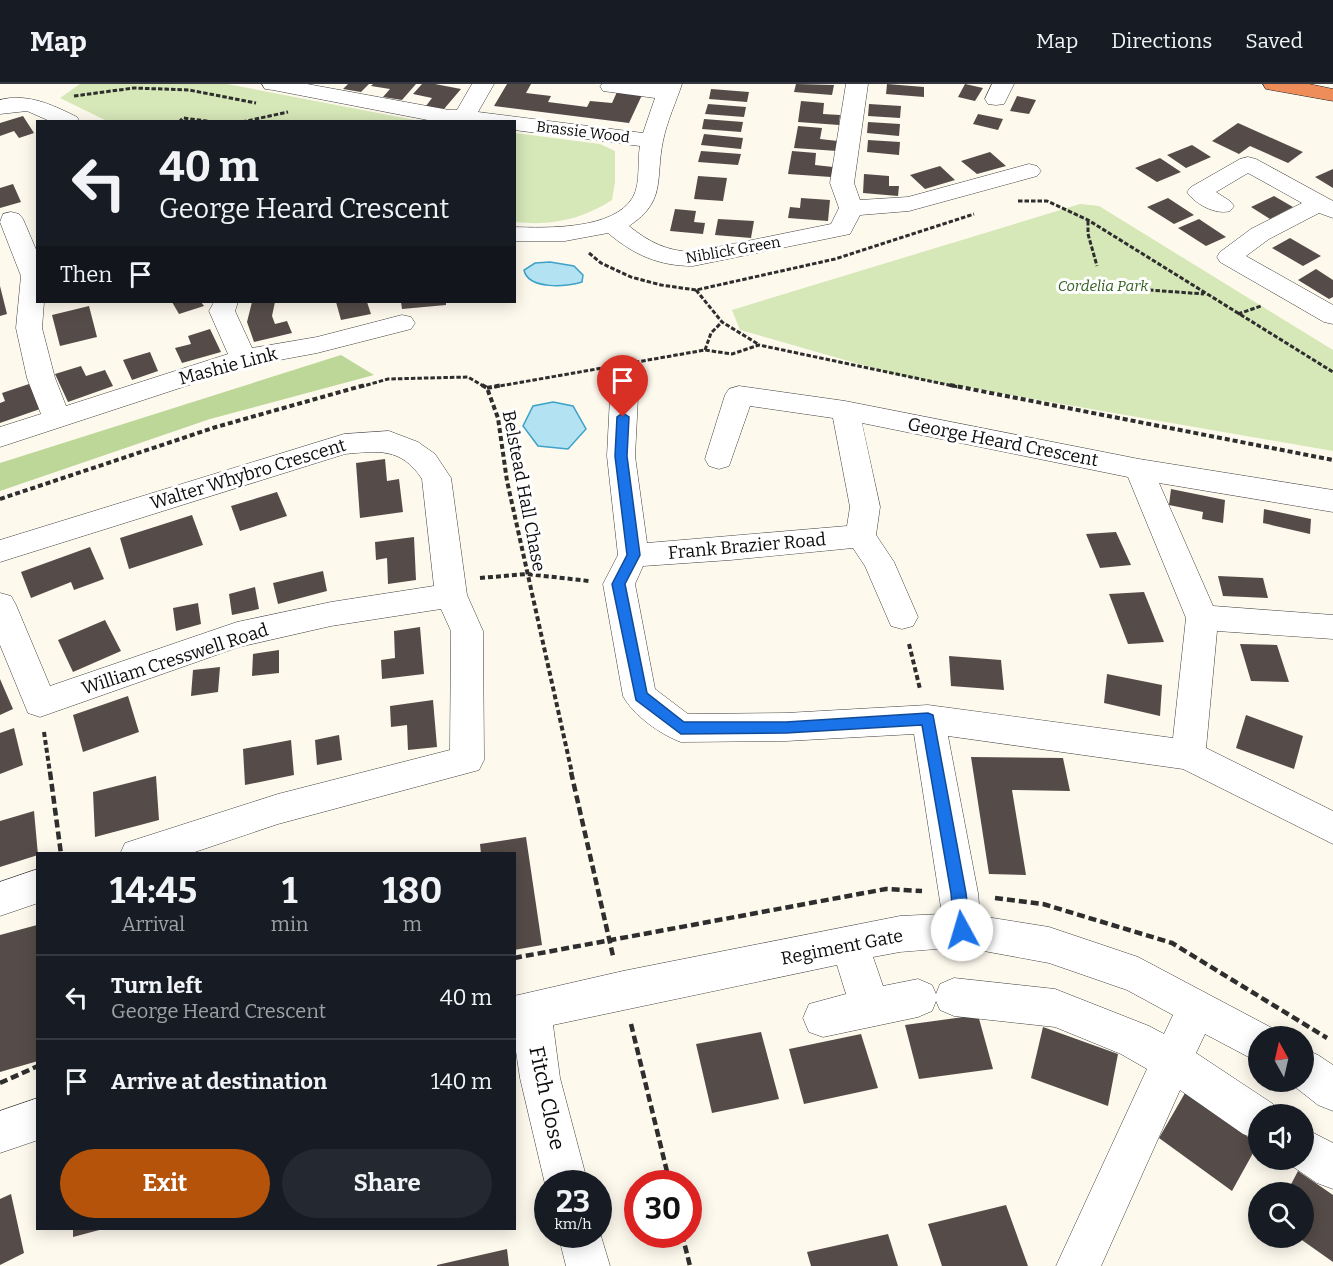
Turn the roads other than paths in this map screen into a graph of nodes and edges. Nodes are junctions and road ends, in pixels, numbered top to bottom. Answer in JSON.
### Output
{"nodes":[{"id":1,"x":273,"y":84,"type":"edge"},
{"id":2,"x":483,"y":84,"type":"edge"},
{"id":3,"x":857,"y":84,"type":"edge"},
{"id":4,"x":1274,"y":84,"type":"edge"},
{"id":5,"x":301,"y":86,"type":"edge"},
{"id":6,"x":611,"y":86,"type":"dead end"},
{"id":7,"x":670,"y":88,"type":"edge"},
{"id":8,"x":42,"y":89,"type":"dead end"},
{"id":9,"x":1333,"y":95,"type":"edge"},
{"id":10,"x":25,"y":103,"type":"junction"},
{"id":11,"x":0,"y":107,"type":"edge"},
{"id":12,"x":464,"y":117,"type":"junction"},
{"id":13,"x":65,"y":120,"type":"edge"},
{"id":14,"x":486,"y":120,"type":"edge"},
{"id":15,"x":516,"y":123,"type":"edge"},
{"id":16,"x":652,"y":141,"type":"junction"},
{"id":17,"x":1029,"y":171,"type":"dead end"},
{"id":18,"x":1222,"y":206,"type":"dead end"},
{"id":19,"x":1326,"y":207,"type":"edge"},
{"id":20,"x":851,"y":208,"type":"junction"},
{"id":21,"x":13,"y":218,"type":"edge"},
{"id":22,"x":612,"y":224,"type":"junction"},
{"id":23,"x":516,"y":234,"type":"edge"},
{"id":24,"x":226,"y":303,"type":"edge"},
{"id":25,"x":1333,"y":316,"type":"edge"},
{"id":26,"x":402,"y":322,"type":"dead end"},
{"id":27,"x":243,"y":358,"type":"junction"},
{"id":28,"x":624,"y":397,"type":"dead end"},
{"id":29,"x":845,"y":410,"type":"junction"},
{"id":30,"x":57,"y":419,"type":"junction"},
{"id":31,"x":0,"y":437,"type":"edge"},
{"id":32,"x":719,"y":459,"type":"dead end"},
{"id":33,"x":1139,"y":469,"type":"junction"},
{"id":34,"x":1333,"y":501,"type":"edge"},
{"id":35,"x":861,"y":536,"type":"junction"},
{"id":36,"x":0,"y":551,"type":"edge"},
{"id":37,"x":633,"y":555,"type":"junction"},
{"id":38,"x":450,"y":588,"type":"junction"},
{"id":39,"x":0,"y":604,"type":"edge"},
{"id":40,"x":902,"y":617,"type":"road end"},
{"id":41,"x":1202,"y":618,"type":"junction"},
{"id":42,"x":1333,"y":627,"type":"edge"},
{"id":43,"x":928,"y":719,"type":"junction"},
{"id":44,"x":1188,"y":755,"type":"junction"},
{"id":45,"x":1333,"y":828,"type":"edge"},
{"id":46,"x":144,"y":852,"type":"edge"},
{"id":47,"x":36,"y":887,"type":"edge"},
{"id":48,"x":0,"y":899,"type":"edge"},
{"id":49,"x":962,"y":930,"type":"junction"},
{"id":50,"x":849,"y":945,"type":"junction"},
{"id":51,"x":871,"y":1008,"type":"junction"},
{"id":52,"x":1197,"y":1008,"type":"junction"},
{"id":53,"x":523,"y":1013,"type":"edge"},
{"id":54,"x":824,"y":1018,"type":"dead end"},
{"id":55,"x":1248,"y":1036,"type":"edge"},
{"id":56,"x":1172,"y":1061,"type":"junction"},
{"id":57,"x":1314,"y":1077,"type":"edge"},
{"id":58,"x":1333,"y":1090,"type":"edge"},
{"id":59,"x":1248,"y":1112,"type":"edge"},
{"id":60,"x":36,"y":1120,"type":"edge"},
{"id":61,"x":0,"y":1132,"type":"edge"},
{"id":62,"x":563,"y":1170,"type":"edge"},
{"id":63,"x":584,"y":1248,"type":"edge"},
{"id":64,"x":588,"y":1266,"type":"edge"},
{"id":65,"x":1078,"y":1266,"type":"edge"}],
"edges":[{"from":1,"to":5,"type":"street"},
{"from":2,"to":12,"type":"street"},
{"from":3,"to":20,"type":"street"},
{"from":4,"to":9,"type":"highway"},
{"from":5,"to":12,"type":"street"},
{"from":6,"to":7,"type":"street"},
{"from":7,"to":16,"type":"street","name":"Brassie Wood"},
{"from":8,"to":10,"type":"street"},
{"from":10,"to":11,"type":"street"},
{"from":10,"to":13,"type":"street"},
{"from":12,"to":14,"type":"street"},
{"from":15,"to":16,"type":"street","name":"Brassie Wood"},
{"from":16,"to":22,"type":"street","name":"Brassie Wood"},
{"from":17,"to":20,"type":"street"},
{"from":18,"to":19,"type":"street"},
{"from":19,"to":25,"type":"street"},
{"from":20,"to":22,"type":"street","name":"Niblick Green"},
{"from":21,"to":30,"type":"street"},
{"from":22,"to":23,"type":"street","name":"Brassie Wood"},
{"from":24,"to":27,"type":"street"},
{"from":26,"to":27,"type":"street","name":"Mashie Link"},
{"from":27,"to":30,"type":"street","name":"Mashie Link"},
{"from":28,"to":37,"type":"street"},
{"from":29,"to":32,"type":"street","name":"George Heard Crescent"},
{"from":29,"to":33,"type":"street","name":"George Heard Crescent"},
{"from":29,"to":35,"type":"street"},
{"from":30,"to":31,"type":"street","name":"Mashie Link"},
{"from":33,"to":34,"type":"street","name":"George Heard Crescent"},
{"from":33,"to":41,"type":"street"},
{"from":35,"to":37,"type":"street","name":"Frank Brazier Road"},
{"from":35,"to":40,"type":"street"},
{"from":36,"to":38,"type":"street","name":"Walter Whybro Crescent"},
{"from":37,"to":43,"type":"street"},
{"from":38,"to":39,"type":"street","name":"William Cresswell Road"},
{"from":38,"to":46,"type":"street","name":"Walter Whybro Crescent"},
{"from":41,"to":42,"type":"street"},
{"from":41,"to":44,"type":"street"},
{"from":43,"to":44,"type":"street"},
{"from":43,"to":49,"type":"street"},
{"from":44,"to":45,"type":"street"},
{"from":47,"to":48,"type":"street"},
{"from":49,"to":50,"type":"street","name":"Regiment Gate"},
{"from":49,"to":52,"type":"street","name":"Regiment Gate"},
{"from":50,"to":51,"type":"street"},
{"from":50,"to":53,"type":"street","name":"Regiment Gate"},
{"from":51,"to":54,"type":"street"},
{"from":51,"to":56,"type":"street"},
{"from":52,"to":55,"type":"street","name":"Regiment Gate"},
{"from":52,"to":56,"type":"street"},
{"from":53,"to":62,"type":"street","name":"Fitch Close"},
{"from":56,"to":59,"type":"street"},
{"from":56,"to":65,"type":"street"},
{"from":57,"to":58,"type":"street"},
{"from":60,"to":61,"type":"street"},
{"from":63,"to":64,"type":"street"}]}
